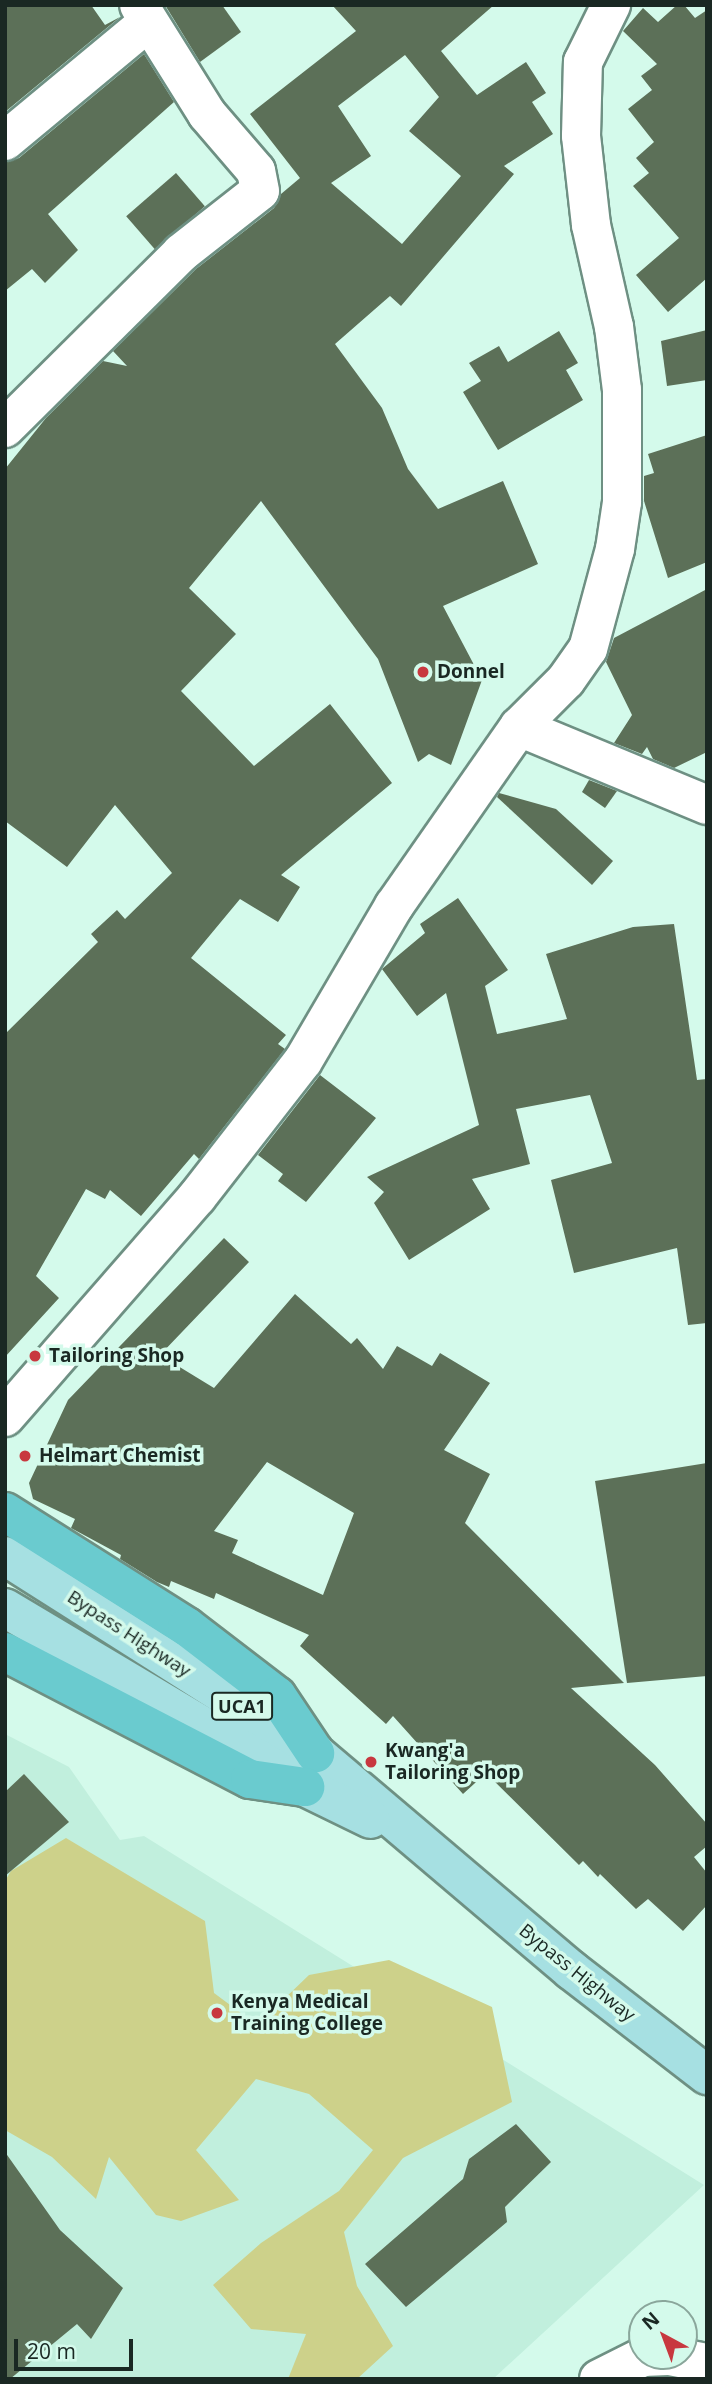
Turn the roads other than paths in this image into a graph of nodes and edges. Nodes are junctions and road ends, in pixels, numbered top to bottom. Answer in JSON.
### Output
{"nodes":[{"id":1,"x":611,"y":5,"type":"edge"},
{"id":2,"x":143,"y":14,"type":"edge"},
{"id":3,"x":5,"y":141,"type":"edge"},
{"id":4,"x":5,"y":428,"type":"edge"},
{"id":5,"x":519,"y":727,"type":"junction"},
{"id":6,"x":707,"y":805,"type":"edge"},
{"id":7,"x":5,"y":1417,"type":"edge"},
{"id":8,"x":5,"y":1512,"type":"edge"},
{"id":9,"x":5,"y":1556,"type":"edge"},
{"id":10,"x":5,"y":1608,"type":"edge"},
{"id":11,"x":5,"y":1652,"type":"edge"},
{"id":12,"x":309,"y":1770,"type":"junction"},
{"id":13,"x":705,"y":2070,"type":"edge"},
{"id":14,"x":628,"y":2364,"type":"edge"},
{"id":15,"x":599,"y":2379,"type":"edge"}],
"edges":[{"from":1,"to":5,"type":"street"},
{"from":2,"to":3,"type":"street"},
{"from":2,"to":4,"type":"street"},
{"from":5,"to":6,"type":"street"},
{"from":5,"to":7,"type":"street"},
{"from":8,"to":12,"type":"highway"},
{"from":9,"to":12,"type":"main road","name":"Bypass Highway","number":"UCA1"},
{"from":10,"to":12,"type":"main road","name":"Bypass Highway","number":"UCA1"},
{"from":11,"to":12,"type":"highway"},
{"from":12,"to":13,"type":"main road","name":"Bypass Highway","number":"UCA1"},
{"from":14,"to":15,"type":"street"}]}
